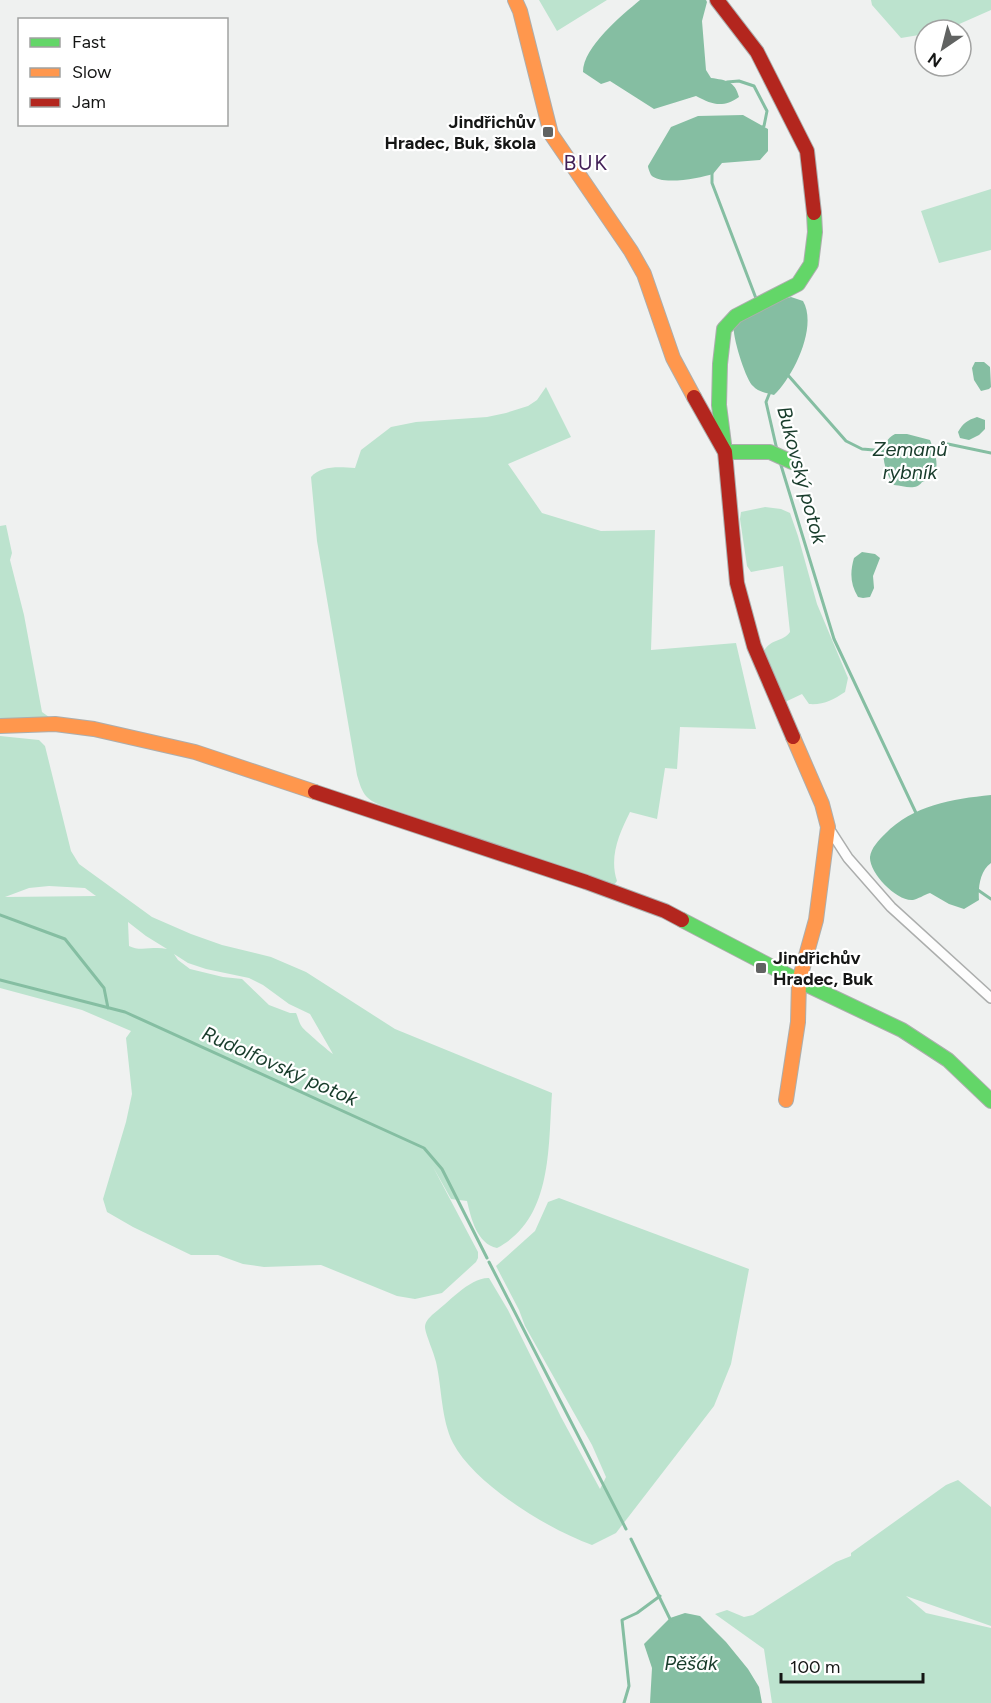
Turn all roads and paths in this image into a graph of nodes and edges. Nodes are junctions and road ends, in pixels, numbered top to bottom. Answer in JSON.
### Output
{"nodes":[{"id":1,"x":514,"y":0,"type":"edge"},
{"id":2,"x":717,"y":0,"type":"edge"},
{"id":3,"x":725,"y":452,"type":"junction"},
{"id":4,"x":789,"y":461,"type":"dead end"},
{"id":5,"x":0,"y":726,"type":"edge"},
{"id":6,"x":828,"y":827,"type":"junction"},
{"id":7,"x":799,"y":981,"type":"junction"},
{"id":8,"x":991,"y":998,"type":"edge"},
{"id":9,"x":786,"y":1100,"type":"dead end"},
{"id":10,"x":991,"y":1101,"type":"edge"}],
"edges":[{"from":1,"to":3,"type":"street"},
{"from":2,"to":3,"type":"street"},
{"from":3,"to":4,"type":"street"},
{"from":3,"to":6,"type":"street"},
{"from":5,"to":7,"type":"street"},
{"from":6,"to":7,"type":"street"},
{"from":6,"to":8,"type":"street"},
{"from":7,"to":9,"type":"street"},
{"from":7,"to":10,"type":"street"}]}
